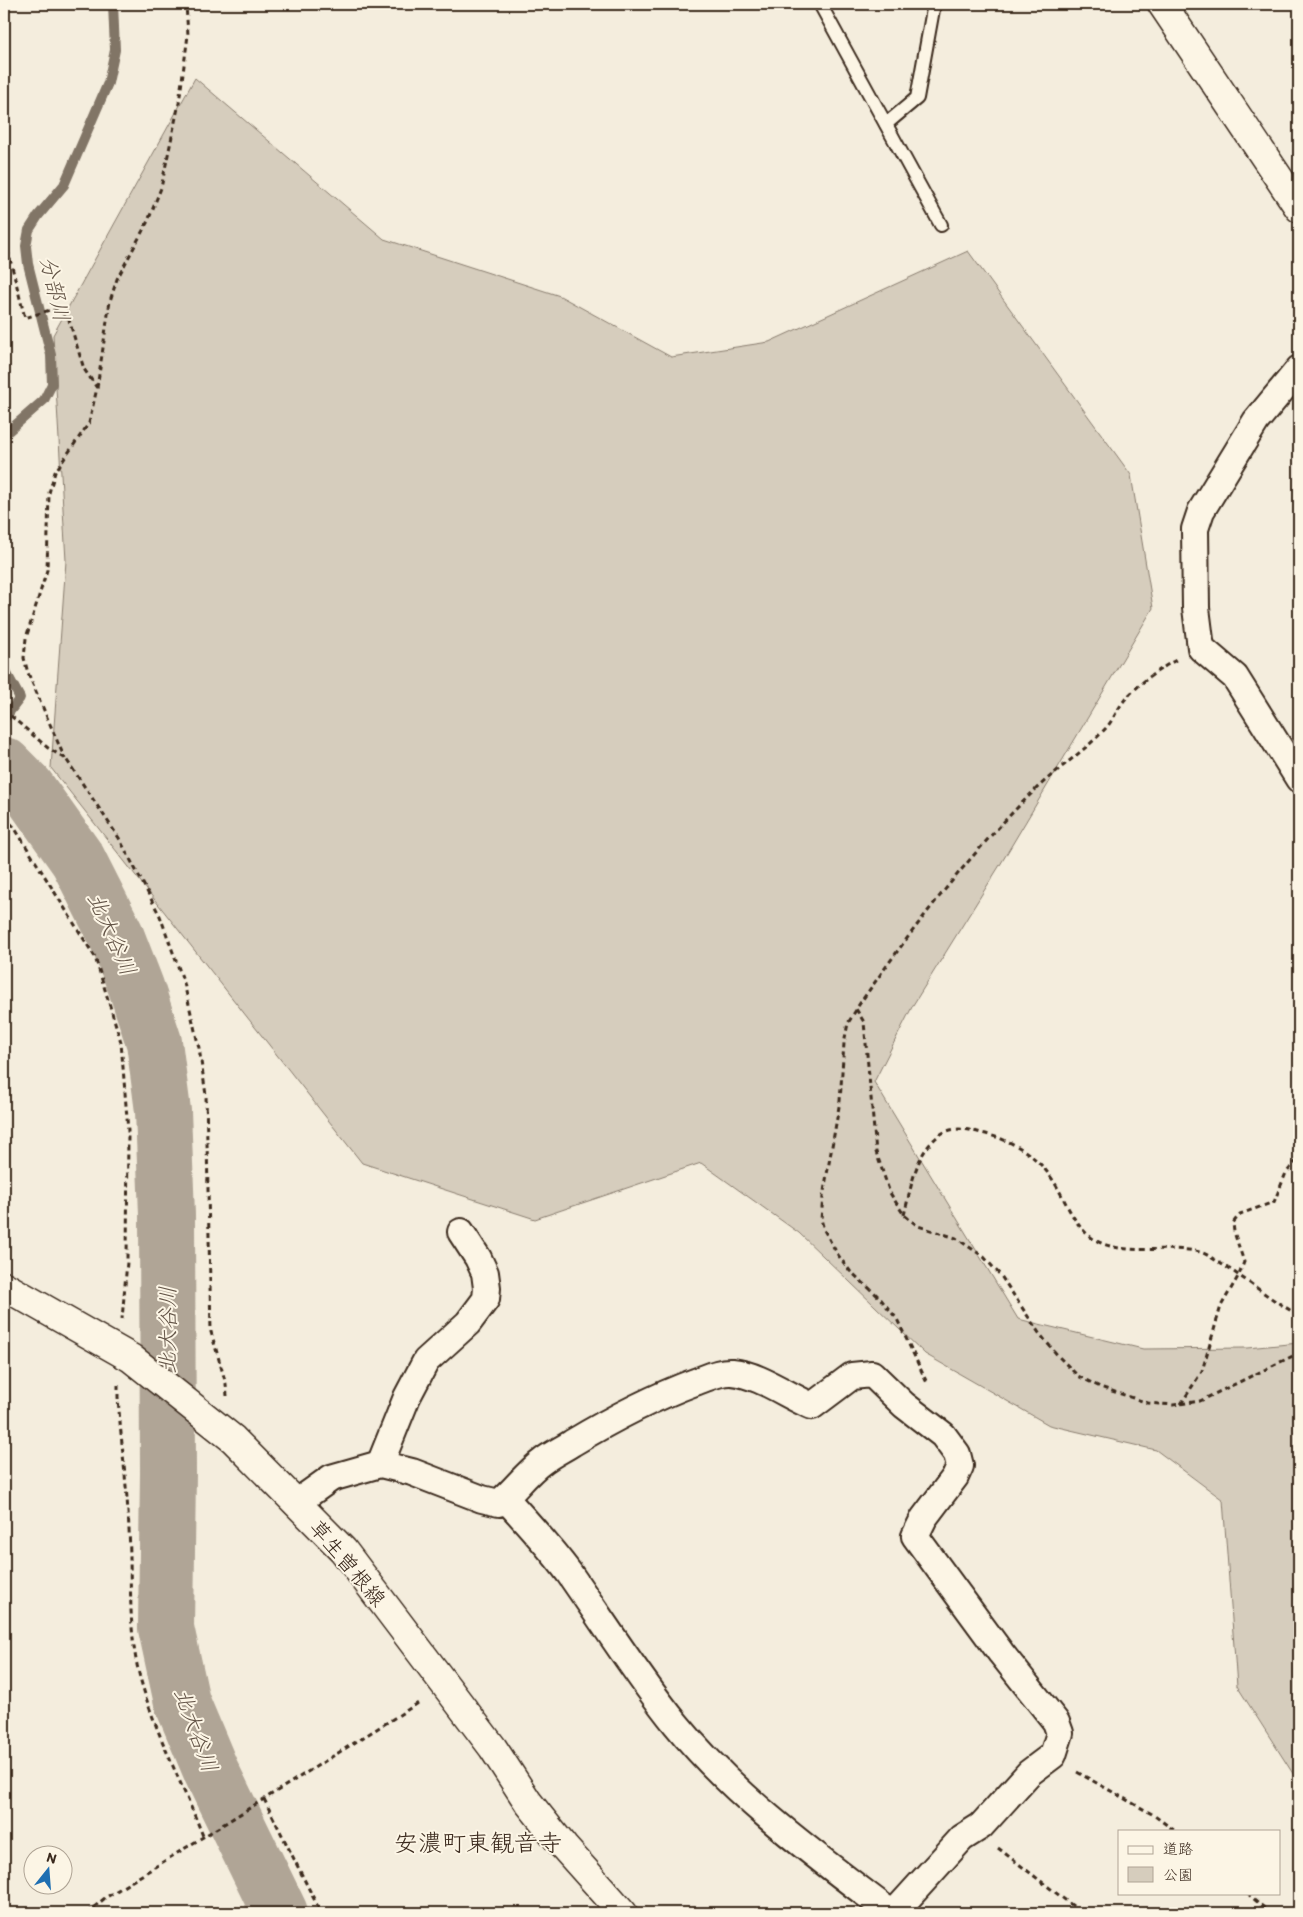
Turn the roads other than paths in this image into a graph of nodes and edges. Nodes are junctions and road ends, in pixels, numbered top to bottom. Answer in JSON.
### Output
{"nodes":[{"id":1,"x":820,"y":4,"type":"edge"},
{"id":2,"x":934,"y":4,"type":"edge"},
{"id":3,"x":1162,"y":4,"type":"edge"},
{"id":4,"x":886,"y":124,"type":"junction"},
{"id":5,"x":1299,"y":208,"type":"edge"},
{"id":6,"x":942,"y":225,"type":"dead end"},
{"id":7,"x":1299,"y":369,"type":"edge"},
{"id":8,"x":1299,"y":779,"type":"edge"},
{"id":9,"x":461,"y":1232,"type":"dead end"},
{"id":10,"x":4,"y":1286,"type":"edge"},
{"id":11,"x":380,"y":1464,"type":"junction"},
{"id":12,"x":505,"y":1498,"type":"junction"},
{"id":13,"x":296,"y":1503,"type":"junction"},
{"id":14,"x":623,"y":1913,"type":"edge"},
{"id":15,"x":893,"y":1913,"type":"edge"}],
"edges":[{"from":1,"to":4,"type":"lane"},
{"from":2,"to":4,"type":"lane"},
{"from":3,"to":5,"type":"main road"},
{"from":4,"to":6,"type":"lane"},
{"from":7,"to":8,"type":"street"},
{"from":9,"to":11,"type":"street"},
{"from":10,"to":13,"type":"main road","name":"草生曽根線"},
{"from":11,"to":12,"type":"street"},
{"from":11,"to":13,"type":"street"},
{"from":12,"to":15,"type":"street"},
{"from":12,"to":15,"type":"street"},
{"from":13,"to":14,"type":"main road","name":"草生曽根線"}]}
